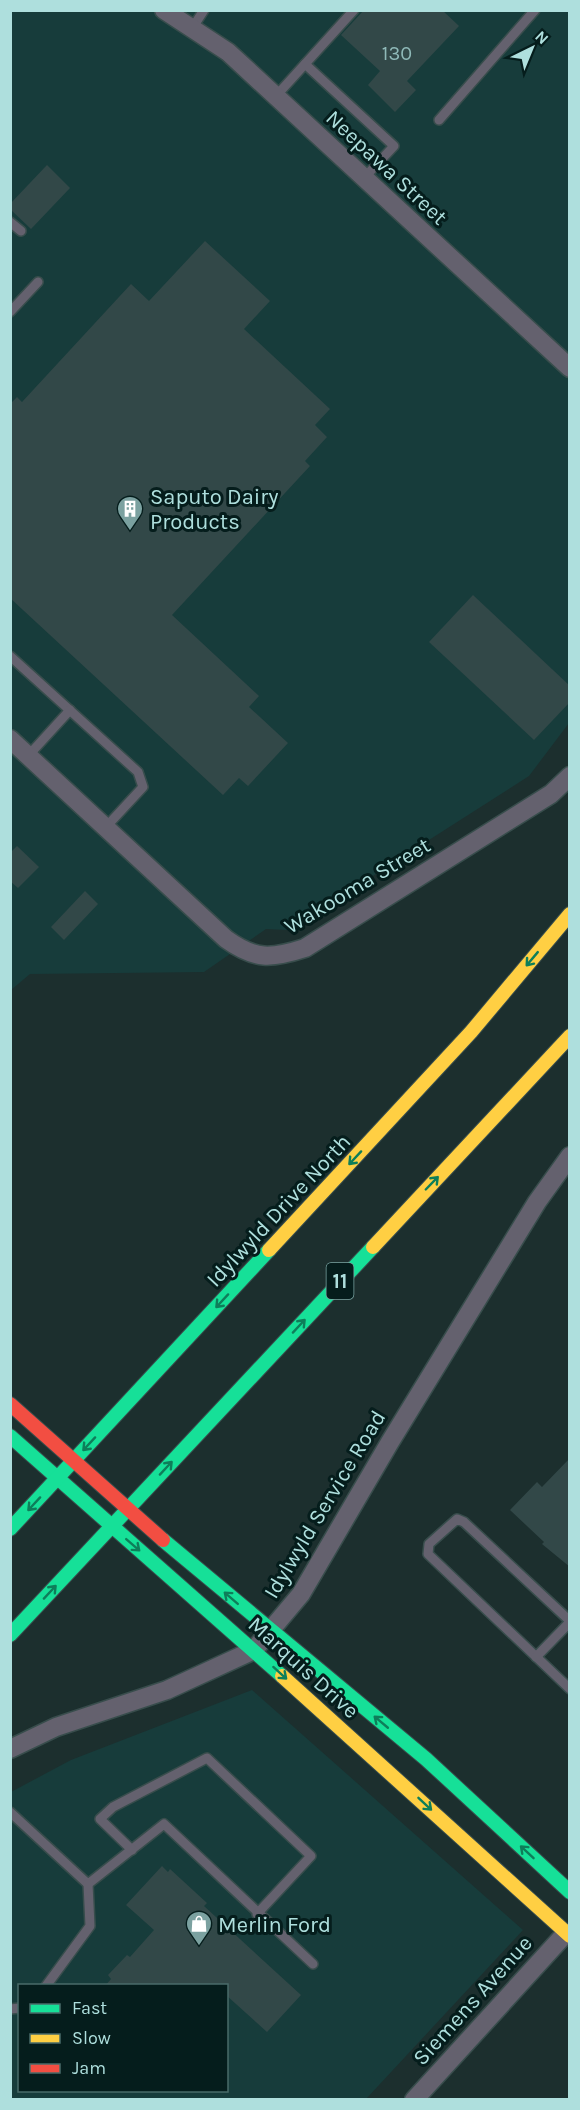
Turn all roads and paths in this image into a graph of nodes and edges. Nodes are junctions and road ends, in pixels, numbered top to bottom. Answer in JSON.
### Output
{"nodes":[{"id":1,"x":164,"y":10,"type":"edge"},
{"id":2,"x":204,"y":10,"type":"edge"},
{"id":3,"x":354,"y":10,"type":"edge"},
{"id":4,"x":535,"y":10,"type":"edge"},
{"id":5,"x":193,"y":27,"type":"junction"},
{"id":6,"x":305,"y":64,"type":"junction"},
{"id":7,"x":276,"y":96,"type":"junction"},
{"id":8,"x":439,"y":120,"type":"dead end"},
{"id":9,"x":364,"y":178,"type":"junction"},
{"id":10,"x":10,"y":222,"type":"edge"},
{"id":11,"x":21,"y":231,"type":"dead end"},
{"id":12,"x":38,"y":282,"type":"dead end"},
{"id":13,"x":10,"y":312,"type":"edge"},
{"id":14,"x":570,"y":368,"type":"edge"},
{"id":15,"x":10,"y":656,"type":"edge"},
{"id":16,"x":70,"y":710,"type":"junction"},
{"id":17,"x":10,"y":740,"type":"edge"},
{"id":18,"x":28,"y":756,"type":"junction"},
{"id":19,"x":570,"y":776,"type":"edge"},
{"id":20,"x":105,"y":828,"type":"junction"},
{"id":21,"x":570,"y":914,"type":"edge"},
{"id":22,"x":570,"y":1036,"type":"edge"},
{"id":23,"x":570,"y":1156,"type":"edge"},
{"id":24,"x":10,"y":1404,"type":"edge"},
{"id":25,"x":10,"y":1436,"type":"edge"},
{"id":26,"x":73,"y":1461,"type":"junction"},
{"id":27,"x":58,"y":1478,"type":"junction"},
{"id":28,"x":127,"y":1509,"type":"junction"},
{"id":29,"x":111,"y":1526,"type":"junction"},
{"id":30,"x":10,"y":1529,"type":"edge"},
{"id":31,"x":570,"y":1621,"type":"edge"},
{"id":32,"x":271,"y":1632,"type":"junction"},
{"id":33,"x":10,"y":1635,"type":"edge"},
{"id":34,"x":254,"y":1650,"type":"junction"},
{"id":35,"x":536,"y":1657,"type":"junction"},
{"id":36,"x":570,"y":1689,"type":"edge"},
{"id":37,"x":10,"y":1749,"type":"edge"},
{"id":38,"x":10,"y":1812,"type":"edge"},
{"id":39,"x":132,"y":1850,"type":"junction"},
{"id":40,"x":88,"y":1884,"type":"junction"},
{"id":41,"x":570,"y":1892,"type":"edge"},
{"id":42,"x":257,"y":1914,"type":"junction"},
{"id":43,"x":568,"y":1932,"type":"edge"},
{"id":44,"x":314,"y":1964,"type":"dead end"},
{"id":45,"x":47,"y":1984,"type":"edge"},
{"id":46,"x":414,"y":2100,"type":"edge"}],
"edges":[{"from":1,"to":5,"type":"street","name":"Neepawa Street"},
{"from":2,"to":5,"type":"lane"},
{"from":3,"to":6,"type":"lane"},
{"from":4,"to":8,"type":"lane"},
{"from":5,"to":7,"type":"street","name":"Neepawa Street"},
{"from":6,"to":7,"type":"lane"},
{"from":6,"to":9,"type":"lane"},
{"from":7,"to":9,"type":"street","name":"Neepawa Street"},
{"from":9,"to":14,"type":"street","name":"Neepawa Street"},
{"from":10,"to":11,"type":"lane"},
{"from":12,"to":13,"type":"lane"},
{"from":15,"to":16,"type":"lane"},
{"from":16,"to":18,"type":"lane"},
{"from":16,"to":20,"type":"lane"},
{"from":17,"to":18,"type":"street","name":"Wakooma Street"},
{"from":18,"to":20,"type":"street","name":"Wakooma Street"},
{"from":19,"to":20,"type":"street","name":"Wakooma Street"},
{"from":21,"to":26,"type":"main road","name":"Idylwyld Drive North","one_way":true},
{"from":28,"to":22,"type":"main road","number":"11","one_way":true},
{"from":23,"to":32,"type":"street","name":"Idylwyld Service Road"},
{"from":24,"to":26,"type":"main road","name":"Marquis Drive"},
{"from":25,"to":27,"type":"main road","name":"Marquis Drive"},
{"from":26,"to":27,"type":"main road","name":"Idylwyld Drive North"},
{"from":26,"to":28,"type":"main road","name":"Marquis Drive"},
{"from":27,"to":29,"type":"main road","name":"Marquis Drive"},
{"from":27,"to":30,"type":"main road","name":"Idylwyld Drive North","one_way":true},
{"from":28,"to":29,"type":"main road","number":"11"},
{"from":32,"to":28,"type":"main road","name":"Marquis Drive","one_way":true},
{"from":33,"to":29,"type":"main road","number":"11","one_way":true},
{"from":29,"to":34,"type":"main road","name":"Marquis Drive","one_way":true},
{"from":31,"to":35,"type":"lane"},
{"from":31,"to":35,"type":"lane"},
{"from":32,"to":34,"type":"street","name":"Idylwyld Service Road"},
{"from":41,"to":32,"type":"main road","name":"Marquis Drive","one_way":true},
{"from":34,"to":37,"type":"street","name":"Idylwyld Service Road"},
{"from":34,"to":43,"type":"main road","name":"Marquis Drive","one_way":true},
{"from":35,"to":36,"type":"lane"},
{"from":38,"to":40,"type":"lane"},
{"from":39,"to":40,"type":"lane"},
{"from":39,"to":42,"type":"lane"},
{"from":39,"to":42,"type":"lane"},
{"from":40,"to":45,"type":"lane"},
{"from":42,"to":44,"type":"lane"},
{"from":43,"to":46,"type":"street","name":"Siemens Avenue"}]}
